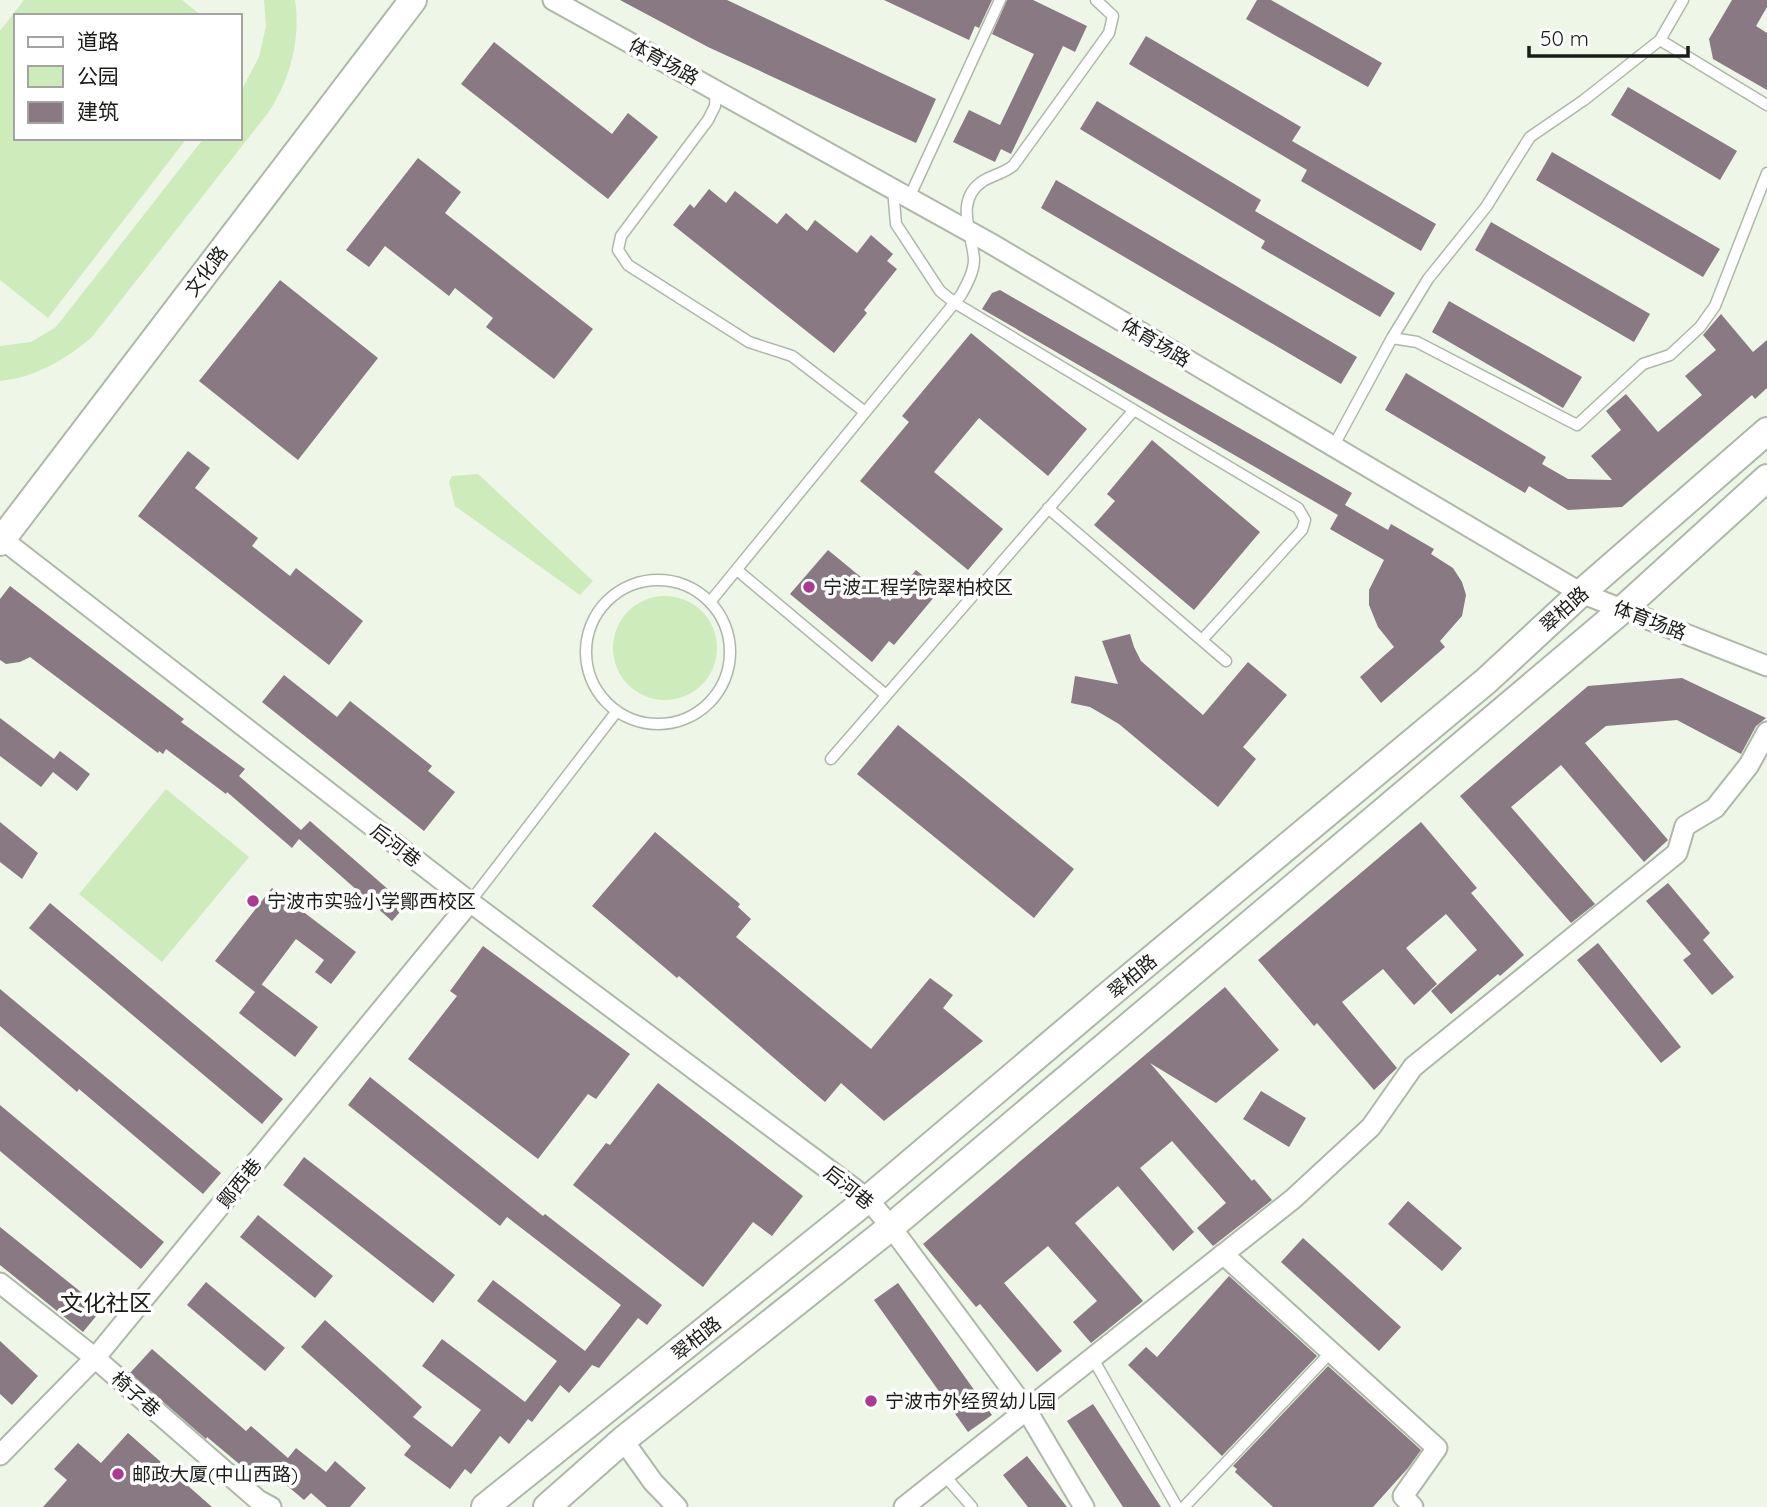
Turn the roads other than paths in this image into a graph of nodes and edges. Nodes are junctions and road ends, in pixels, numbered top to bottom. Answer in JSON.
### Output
{"nodes":[{"id":1,"x":413,"y":0,"type":"edge"},
{"id":2,"x":553,"y":0,"type":"edge"},
{"id":3,"x":1000,"y":0,"type":"edge"},
{"id":4,"x":1096,"y":0,"type":"edge"},
{"id":5,"x":1683,"y":0,"type":"edge"},
{"id":6,"x":1660,"y":40,"type":"junction"},
{"id":7,"x":716,"y":90,"type":"junction"},
{"id":8,"x":1767,"y":104,"type":"edge"},
{"id":9,"x":1767,"y":173,"type":"edge"},
{"id":10,"x":901,"y":193,"type":"junction"},
{"id":11,"x":968,"y":230,"type":"junction"},
{"id":12,"x":955,"y":303,"type":"junction"},
{"id":13,"x":1392,"y":338,"type":"junction"},
{"id":14,"x":1134,"y":410,"type":"junction"},
{"id":15,"x":865,"y":412,"type":"junction"},
{"id":16,"x":1767,"y":431,"type":"edge"},
{"id":17,"x":1333,"y":447,"type":"junction"},
{"id":18,"x":1767,"y":478,"type":"edge"},
{"id":19,"x":1048,"y":508,"type":"junction"},
{"id":20,"x":1,"y":541,"type":"edge"},
{"id":21,"x":737,"y":570,"type":"junction"},
{"id":22,"x":1581,"y":593,"type":"junction"},
{"id":23,"x":710,"y":602,"type":"junction"},
{"id":24,"x":1623,"y":609,"type":"junction"},
{"id":25,"x":1202,"y":640,"type":"junction"},
{"id":26,"x":1226,"y":662,"type":"dead end"},
{"id":27,"x":1767,"y":666,"type":"edge"},
{"id":28,"x":886,"y":695,"type":"junction"},
{"id":29,"x":617,"y":711,"type":"junction"},
{"id":30,"x":1767,"y":732,"type":"edge"},
{"id":31,"x":831,"y":759,"type":"dead end"},
{"id":32,"x":470,"y":902,"type":"junction"},
{"id":33,"x":868,"y":1199,"type":"junction"},
{"id":34,"x":891,"y":1227,"type":"junction"},
{"id":35,"x":1223,"y":1254,"type":"junction"},
{"id":36,"x":0,"y":1283,"type":"edge"},
{"id":37,"x":1331,"y":1352,"type":"junction"},
{"id":38,"x":1092,"y":1357,"type":"junction"},
{"id":39,"x":95,"y":1358,"type":"junction"},
{"id":40,"x":1026,"y":1409,"type":"junction"},
{"id":41,"x":623,"y":1440,"type":"junction"},
{"id":42,"x":0,"y":1455,"type":"edge"},
{"id":43,"x":945,"y":1476,"type":"junction"},
{"id":44,"x":1402,"y":1503,"type":"edge"},
{"id":45,"x":271,"y":1507,"type":"edge"},
{"id":46,"x":485,"y":1507,"type":"edge"},
{"id":47,"x":547,"y":1507,"type":"edge"},
{"id":48,"x":677,"y":1507,"type":"edge"},
{"id":49,"x":904,"y":1507,"type":"edge"},
{"id":50,"x":972,"y":1507,"type":"edge"},
{"id":51,"x":1084,"y":1507,"type":"edge"},
{"id":52,"x":1177,"y":1507,"type":"edge"},
{"id":53,"x":1184,"y":1507,"type":"edge"}],
"edges":[{"from":1,"to":20,"type":"main road","name":"文化路"},
{"from":2,"to":7,"type":"street","name":"体育场路"},
{"from":3,"to":10,"type":"lane"},
{"from":4,"to":11,"type":"lane"},
{"from":5,"to":6,"type":"lane"},
{"from":6,"to":8,"type":"lane"},
{"from":6,"to":13,"type":"lane"},
{"from":7,"to":10,"type":"street","name":"体育场路"},
{"from":7,"to":15,"type":"lane"},
{"from":9,"to":13,"type":"lane"},
{"from":10,"to":11,"type":"street","name":"体育场路"},
{"from":10,"to":12,"type":"lane"},
{"from":11,"to":12,"type":"lane"},
{"from":11,"to":17,"type":"street","name":"体育场路"},
{"from":12,"to":14,"type":"lane"},
{"from":12,"to":15,"type":"lane"},
{"from":13,"to":17,"type":"lane"},
{"from":14,"to":19,"type":"lane"},
{"from":14,"to":25,"type":"lane"},
{"from":15,"to":21,"type":"lane"},
{"from":16,"to":22,"type":"main road","name":"翠柏路"},
{"from":17,"to":22,"type":"street","name":"体育场路"},
{"from":18,"to":24,"type":"main road","name":"翠柏路"},
{"from":19,"to":25,"type":"lane"},
{"from":19,"to":28,"type":"lane"},
{"from":20,"to":32,"type":"street","name":"后河巷"},
{"from":21,"to":23,"type":"lane"},
{"from":21,"to":28,"type":"lane"},
{"from":22,"to":24,"type":"street","name":"体育场路"},
{"from":22,"to":33,"type":"main road","name":"翠柏路"},
{"from":23,"to":29,"type":"lane"},
{"from":23,"to":29,"type":"lane"},
{"from":24,"to":27,"type":"street","name":"体育场路"},
{"from":24,"to":34,"type":"main road","name":"翠柏路"},
{"from":25,"to":26,"type":"lane"},
{"from":28,"to":31,"type":"lane"},
{"from":29,"to":32,"type":"lane"},
{"from":30,"to":35,"type":"street"},
{"from":32,"to":33,"type":"street","name":"后河巷"},
{"from":32,"to":39,"type":"street","name":"鄮西巷"},
{"from":33,"to":34,"type":"street","name":"后河巷"},
{"from":33,"to":46,"type":"main road","name":"翠柏路"},
{"from":34,"to":40,"type":"street","name":"后河巷"},
{"from":34,"to":41,"type":"main road","name":"翠柏路"},
{"from":35,"to":37,"type":"street"},
{"from":35,"to":38,"type":"street"},
{"from":36,"to":39,"type":"street","name":"椅子巷"},
{"from":37,"to":44,"type":"street"},
{"from":37,"to":53,"type":"lane"},
{"from":38,"to":40,"type":"street"},
{"from":38,"to":52,"type":"lane"},
{"from":39,"to":42,"type":"street","name":"鄮西巷"},
{"from":39,"to":45,"type":"street","name":"椅子巷"},
{"from":40,"to":43,"type":"street"},
{"from":40,"to":51,"type":"street","name":"后河巷"},
{"from":41,"to":47,"type":"main road","name":"翠柏路"},
{"from":41,"to":48,"type":"street"},
{"from":43,"to":49,"type":"street"},
{"from":43,"to":50,"type":"lane"}]}
